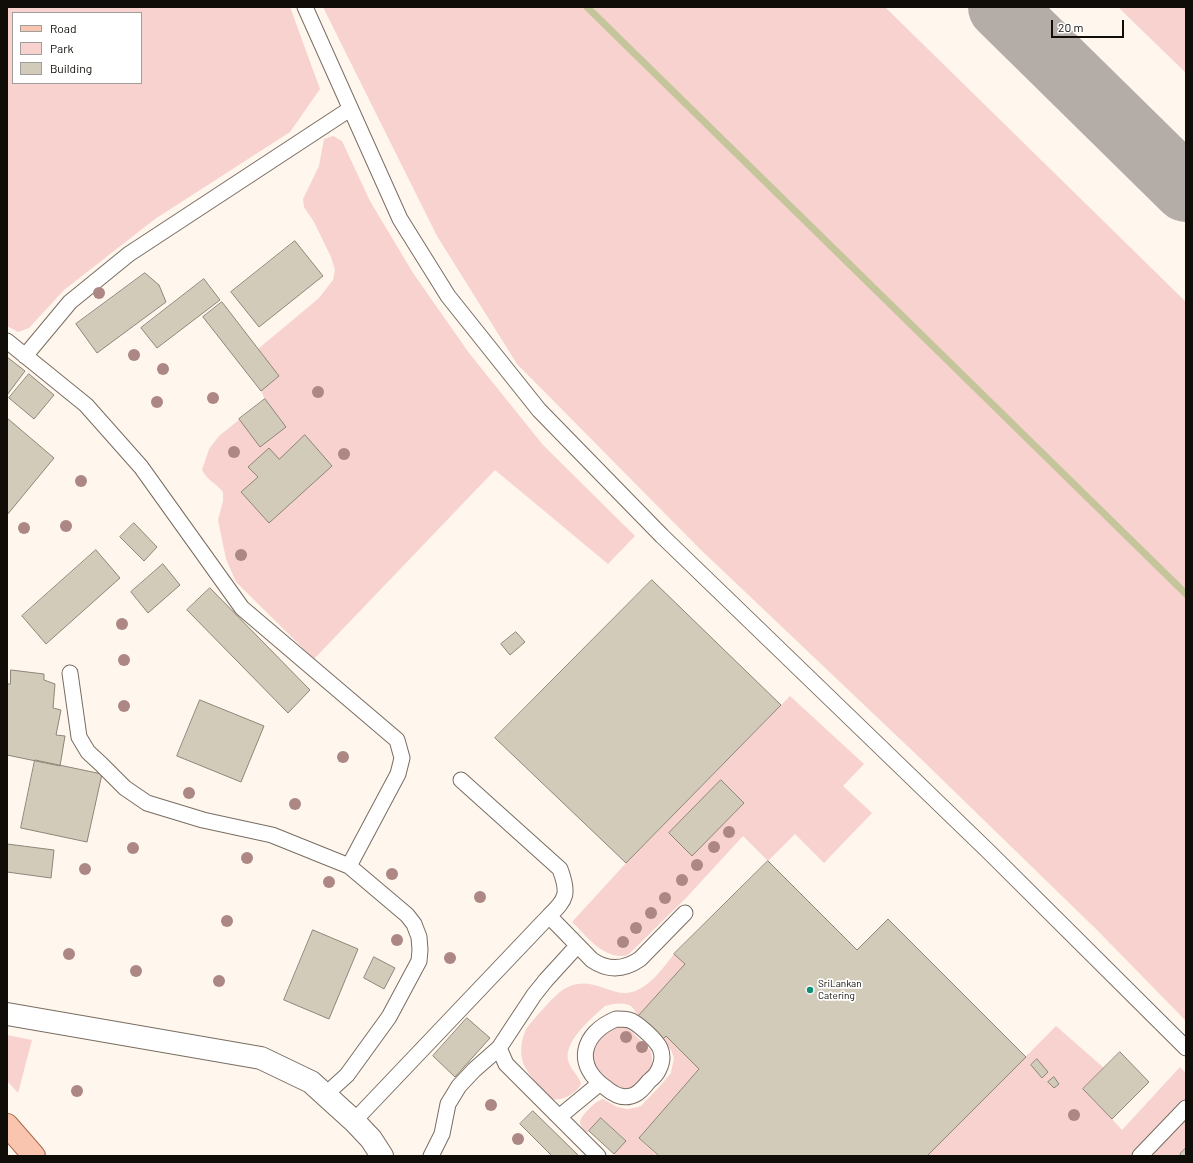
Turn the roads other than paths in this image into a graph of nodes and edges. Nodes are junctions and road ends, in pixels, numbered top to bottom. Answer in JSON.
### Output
{"nodes":[{"id":1,"x":305,"y":7,"type":"edge"},
{"id":2,"x":350,"y":109,"type":"junction"},
{"id":3,"x":7,"y":341,"type":"edge"},
{"id":4,"x":25,"y":356,"type":"junction"},
{"id":5,"x":70,"y":673,"type":"dead end"},
{"id":6,"x":461,"y":780,"type":"dead end"},
{"id":7,"x":349,"y":866,"type":"junction"},
{"id":8,"x":685,"y":913,"type":"dead end"},
{"id":9,"x":549,"y":916,"type":"junction"},
{"id":10,"x":577,"y":946,"type":"junction"},
{"id":11,"x":7,"y":1014,"type":"edge"},
{"id":12,"x":499,"y":1048,"type":"junction"},
{"id":13,"x":1186,"y":1048,"type":"edge"},
{"id":14,"x":599,"y":1084,"type":"junction"},
{"id":15,"x":326,"y":1095,"type":"junction"},
{"id":16,"x":1186,"y":1108,"type":"edge"},
{"id":17,"x":559,"y":1117,"type":"junction"},
{"id":18,"x":354,"y":1121,"type":"junction"},
{"id":19,"x":7,"y":1125,"type":"edge"},
{"id":20,"x":34,"y":1156,"type":"edge"},
{"id":21,"x":382,"y":1156,"type":"edge"},
{"id":22,"x":431,"y":1156,"type":"edge"},
{"id":23,"x":598,"y":1156,"type":"edge"},
{"id":24,"x":1140,"y":1156,"type":"edge"}],
"edges":[{"from":1,"to":2,"type":"lane"},
{"from":2,"to":4,"type":"lane"},
{"from":2,"to":13,"type":"lane"},
{"from":3,"to":4,"type":"lane"},
{"from":4,"to":7,"type":"lane"},
{"from":5,"to":7,"type":"lane"},
{"from":6,"to":9,"type":"lane"},
{"from":7,"to":15,"type":"lane"},
{"from":8,"to":10,"type":"lane"},
{"from":9,"to":10,"type":"lane"},
{"from":9,"to":18,"type":"lane"},
{"from":10,"to":12,"type":"lane"},
{"from":11,"to":15,"type":"street"},
{"from":12,"to":17,"type":"lane"},
{"from":12,"to":22,"type":"lane"},
{"from":14,"to":14,"type":"lane"},
{"from":14,"to":17,"type":"lane"},
{"from":15,"to":18,"type":"street"},
{"from":16,"to":24,"type":"lane"},
{"from":17,"to":23,"type":"lane"},
{"from":18,"to":21,"type":"street"},
{"from":19,"to":20,"type":"main road"}]}
